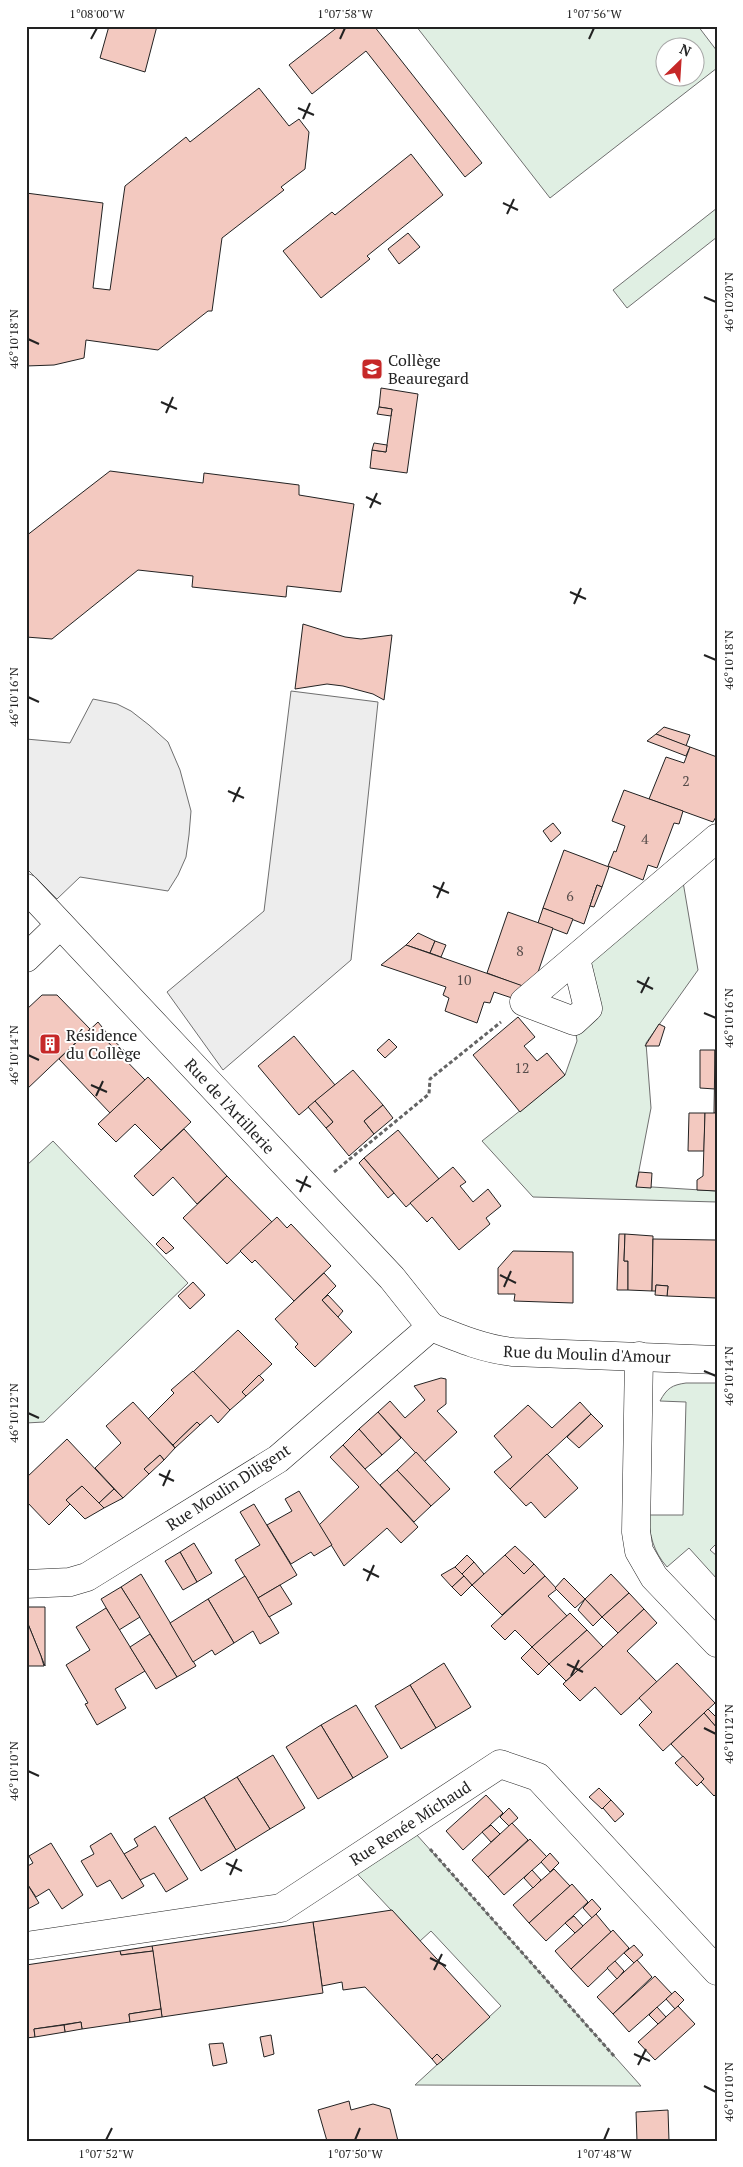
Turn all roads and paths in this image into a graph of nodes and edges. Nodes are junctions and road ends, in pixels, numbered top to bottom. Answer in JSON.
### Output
{"nodes":[{"id":1,"x":717,"y":838,"type":"edge"},
{"id":2,"x":26,"y":888,"type":"edge"},
{"id":3,"x":60,"y":926,"type":"junction"},
{"id":4,"x":26,"y":958,"type":"edge"},
{"id":5,"x":576,"y":959,"type":"junction"},
{"id":6,"x":524,"y":1002,"type":"junction"},
{"id":7,"x":311,"y":1191,"type":"junction"},
{"id":8,"x":431,"y":1327,"type":"junction"},
{"id":9,"x":639,"y":1356,"type":"junction"},
{"id":10,"x":717,"y":1360,"type":"edge"},
{"id":11,"x":26,"y":1584,"type":"edge"},
{"id":12,"x":717,"y":1644,"type":"edge"},
{"id":13,"x":408,"y":1825,"type":"junction"},
{"id":14,"x":26,"y":1946,"type":"edge"},
{"id":15,"x":717,"y":1972,"type":"edge"},
{"id":16,"x":614,"y":2056,"type":"dead end"}],
"edges":[{"from":1,"to":5,"type":"street"},
{"from":2,"to":3,"type":"street","name":"Rue de l'Artillerie"},
{"from":3,"to":4,"type":"street"},
{"from":3,"to":7,"type":"street","name":"Rue de l'Artillerie"},
{"from":5,"to":6,"type":"street"},
{"from":5,"to":6,"type":"street"},
{"from":6,"to":7,"type":"path"},
{"from":7,"to":8,"type":"street","name":"Rue de l'Artillerie"},
{"from":8,"to":9,"type":"street","name":"Rue du Moulin d'Amour"},
{"from":8,"to":11,"type":"street","name":"Rue Moulin Diligent"},
{"from":9,"to":10,"type":"street","name":"Rue du Moulin d'Amour"},
{"from":9,"to":12,"type":"street"},
{"from":13,"to":14,"type":"street","name":"Rue Renée Michaud"},
{"from":13,"to":15,"type":"street","name":"Rue Renée Michaud"},
{"from":13,"to":16,"type":"path"}]}
